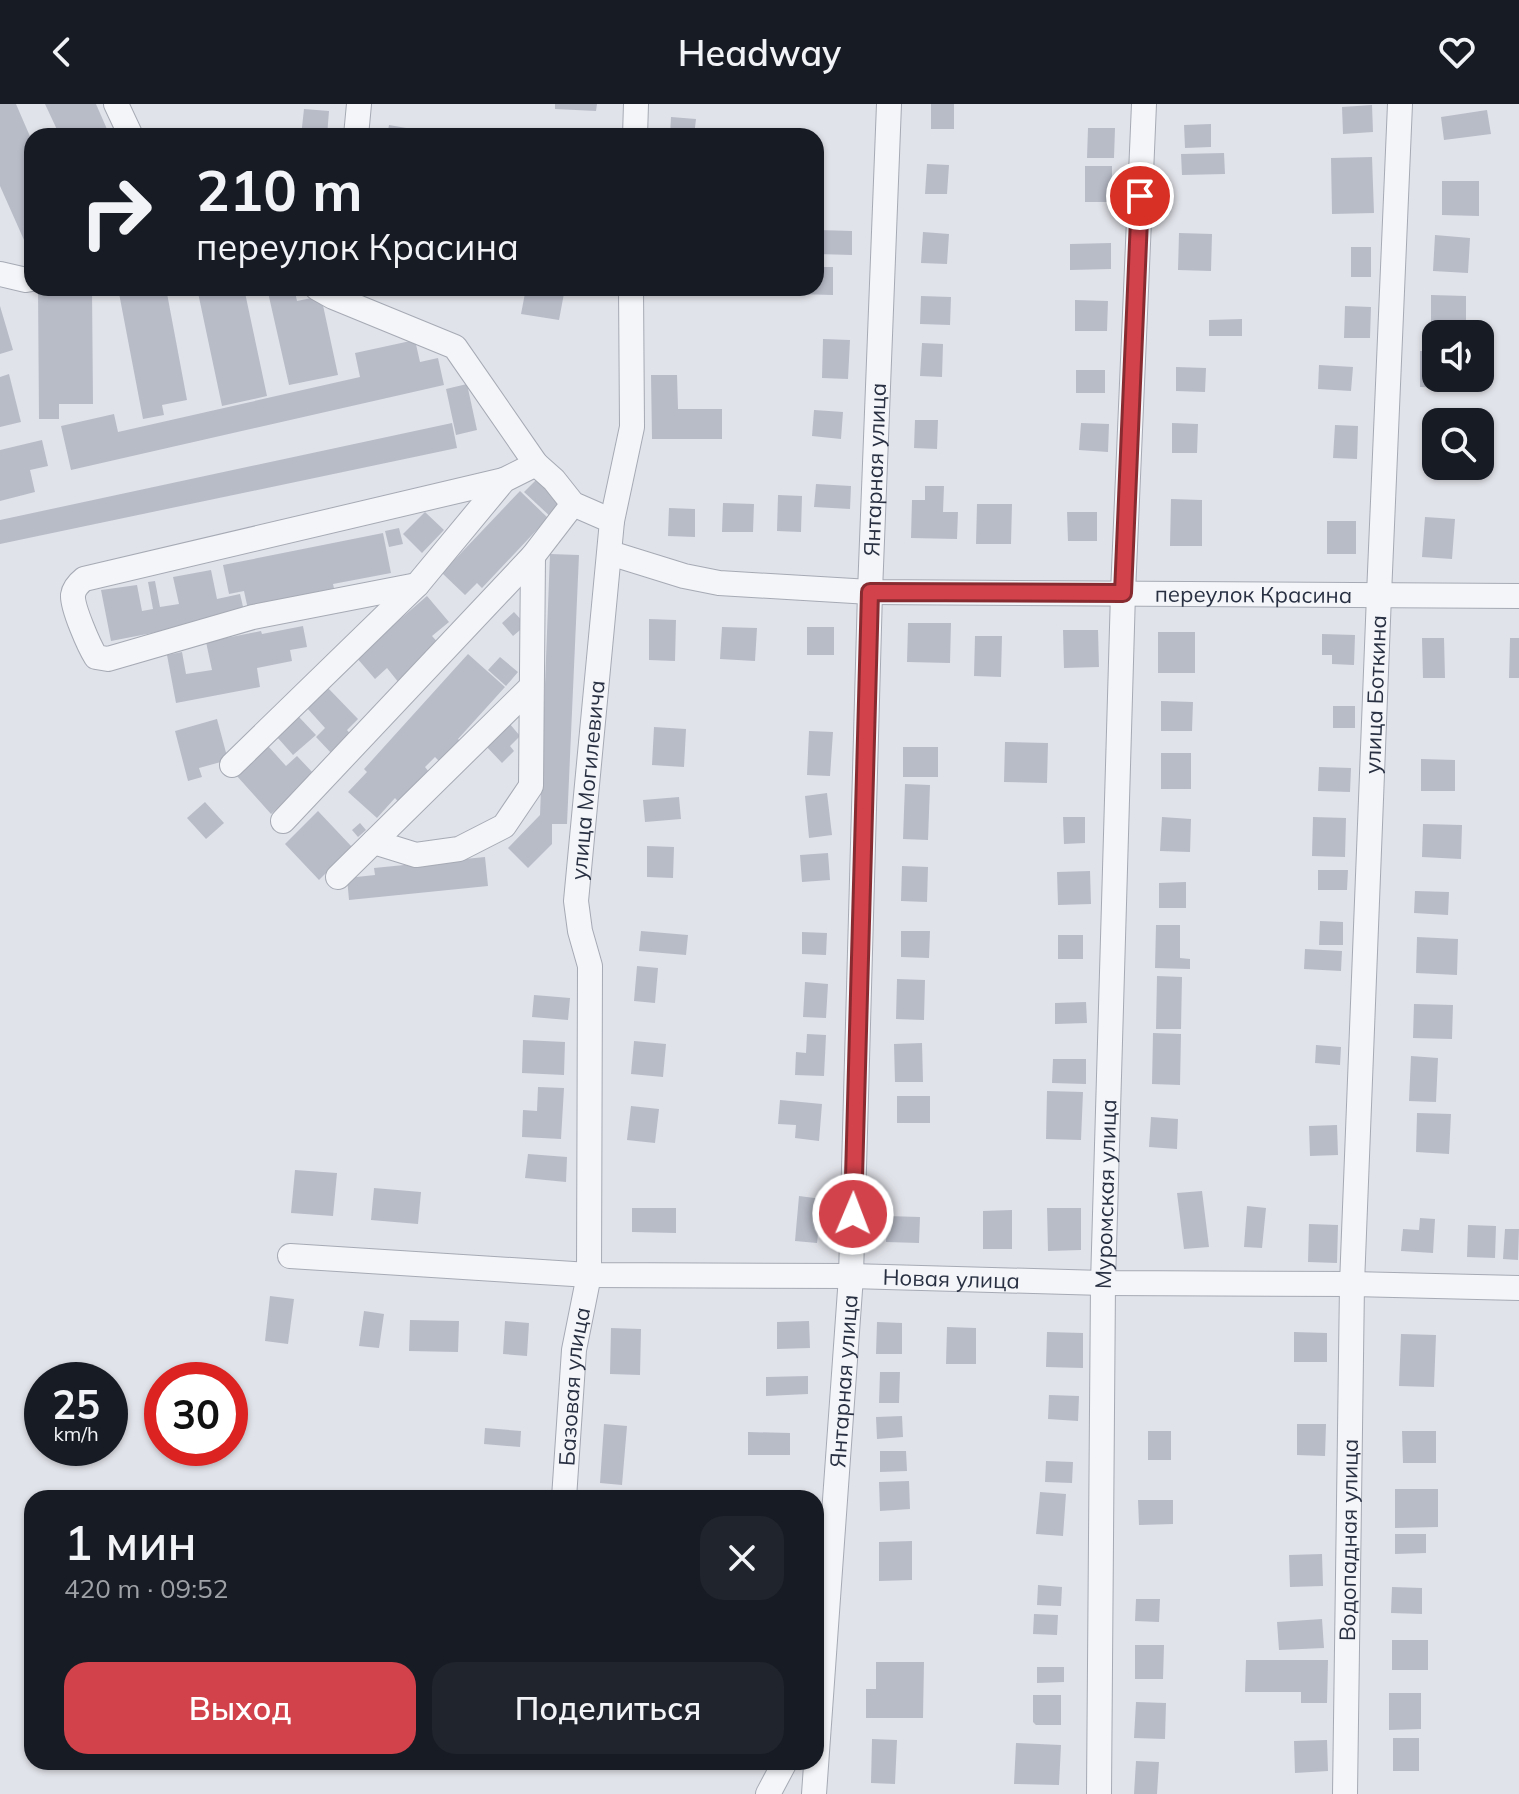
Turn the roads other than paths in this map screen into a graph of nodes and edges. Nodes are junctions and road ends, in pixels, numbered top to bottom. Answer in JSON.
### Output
{"nodes":[{"id":1,"x":116,"y":104,"type":"edge"},
{"id":2,"x":359,"y":104,"type":"edge"},
{"id":3,"x":636,"y":104,"type":"edge"},
{"id":4,"x":889,"y":104,"type":"edge"},
{"id":5,"x":1144,"y":104,"type":"edge"},
{"id":6,"x":1400,"y":104,"type":"edge"},
{"id":7,"x":127,"y":128,"type":"edge"},
{"id":8,"x":357,"y":128,"type":"edge"},
{"id":9,"x":635,"y":128,"type":"edge"},
{"id":10,"x":0,"y":274,"type":"edge"},
{"id":11,"x":24,"y":280,"type":"edge"},
{"id":12,"x":331,"y":296,"type":"edge"},
{"id":13,"x":631,"y":296,"type":"edge"},
{"id":14,"x":536,"y":464,"type":"junction"},
{"id":15,"x":504,"y":480,"type":"junction"},
{"id":16,"x":573,"y":504,"type":"junction"},
{"id":17,"x":612,"y":521,"type":"junction"},
{"id":18,"x":610,"y":553,"type":"junction"},
{"id":19,"x":533,"y":556,"type":"junction"},
{"id":20,"x":417,"y":585,"type":"junction"},
{"id":21,"x":870,"y":592,"type":"junction"},
{"id":22,"x":1123,"y":593,"type":"junction"},
{"id":23,"x":1379,"y":595,"type":"junction"},
{"id":24,"x":1519,"y":596,"type":"edge"},
{"id":25,"x":531,"y":687,"type":"junction"},
{"id":26,"x":232,"y":765,"type":"dead end"},
{"id":27,"x":283,"y":821,"type":"dead end"},
{"id":28,"x":374,"y":842,"type":"junction"},
{"id":29,"x":338,"y":877,"type":"dead end"},
{"id":30,"x":290,"y":1256,"type":"dead end"},
{"id":31,"x":589,"y":1275,"type":"junction"},
{"id":32,"x":851,"y":1276,"type":"junction"},
{"id":33,"x":1103,"y":1283,"type":"junction"},
{"id":34,"x":1352,"y":1284,"type":"junction"},
{"id":35,"x":1519,"y":1288,"type":"edge"},
{"id":36,"x":565,"y":1490,"type":"edge"},
{"id":37,"x":824,"y":1635,"type":"edge"},
{"id":38,"x":781,"y":1770,"type":"edge"},
{"id":39,"x":815,"y":1770,"type":"edge"},
{"id":40,"x":768,"y":1794,"type":"edge"},
{"id":41,"x":814,"y":1794,"type":"edge"},
{"id":42,"x":1099,"y":1794,"type":"edge"},
{"id":43,"x":1345,"y":1794,"type":"edge"}],
"edges":[{"from":1,"to":7,"type":"street"},
{"from":2,"to":8,"type":"street"},
{"from":3,"to":9,"type":"street"},
{"from":4,"to":21,"type":"street","name":"Янтарная улица"},
{"from":5,"to":22,"type":"street","name":"Муромская улица"},
{"from":6,"to":23,"type":"street","name":"улица Боткина"},
{"from":10,"to":11,"type":"street"},
{"from":12,"to":14,"type":"street"},
{"from":13,"to":17,"type":"street","name":"улица Могилевича"},
{"from":14,"to":15,"type":"street"},
{"from":14,"to":16,"type":"street"},
{"from":15,"to":20,"type":"street"},
{"from":15,"to":20,"type":"street"},
{"from":16,"to":17,"type":"street"},
{"from":16,"to":19,"type":"street"},
{"from":17,"to":18,"type":"street","name":"улица Могилевича"},
{"from":18,"to":21,"type":"street","name":"переулок Красина"},
{"from":18,"to":31,"type":"street","name":"улица Могилевича"},
{"from":19,"to":25,"type":"street"},
{"from":19,"to":27,"type":"street"},
{"from":20,"to":26,"type":"street"},
{"from":21,"to":22,"type":"street","name":"переулок Красина"},
{"from":21,"to":32,"type":"street","name":"Янтарная улица"},
{"from":22,"to":23,"type":"street","name":"переулок Красина"},
{"from":22,"to":33,"type":"street","name":"Муромская улица"},
{"from":23,"to":24,"type":"street","name":"переулок Красина"},
{"from":23,"to":34,"type":"street","name":"улица Боткина"},
{"from":25,"to":28,"type":"street"},
{"from":25,"to":28,"type":"street"},
{"from":28,"to":29,"type":"street"},
{"from":30,"to":31,"type":"street","name":"Новая улица"},
{"from":31,"to":32,"type":"street","name":"Новая улица"},
{"from":31,"to":36,"type":"street","name":"Базовая улица"},
{"from":32,"to":33,"type":"street","name":"Новая улица"},
{"from":32,"to":37,"type":"street","name":"Янтарная улица"},
{"from":33,"to":34,"type":"street","name":"Новая улица"},
{"from":33,"to":42,"type":"street","name":"Муромская улица"},
{"from":34,"to":35,"type":"street","name":"Новая улица"},
{"from":34,"to":43,"type":"street","name":"Водопадная улица"},
{"from":38,"to":40,"type":"street"},
{"from":39,"to":41,"type":"street","name":"Янтарная улица"}]}
